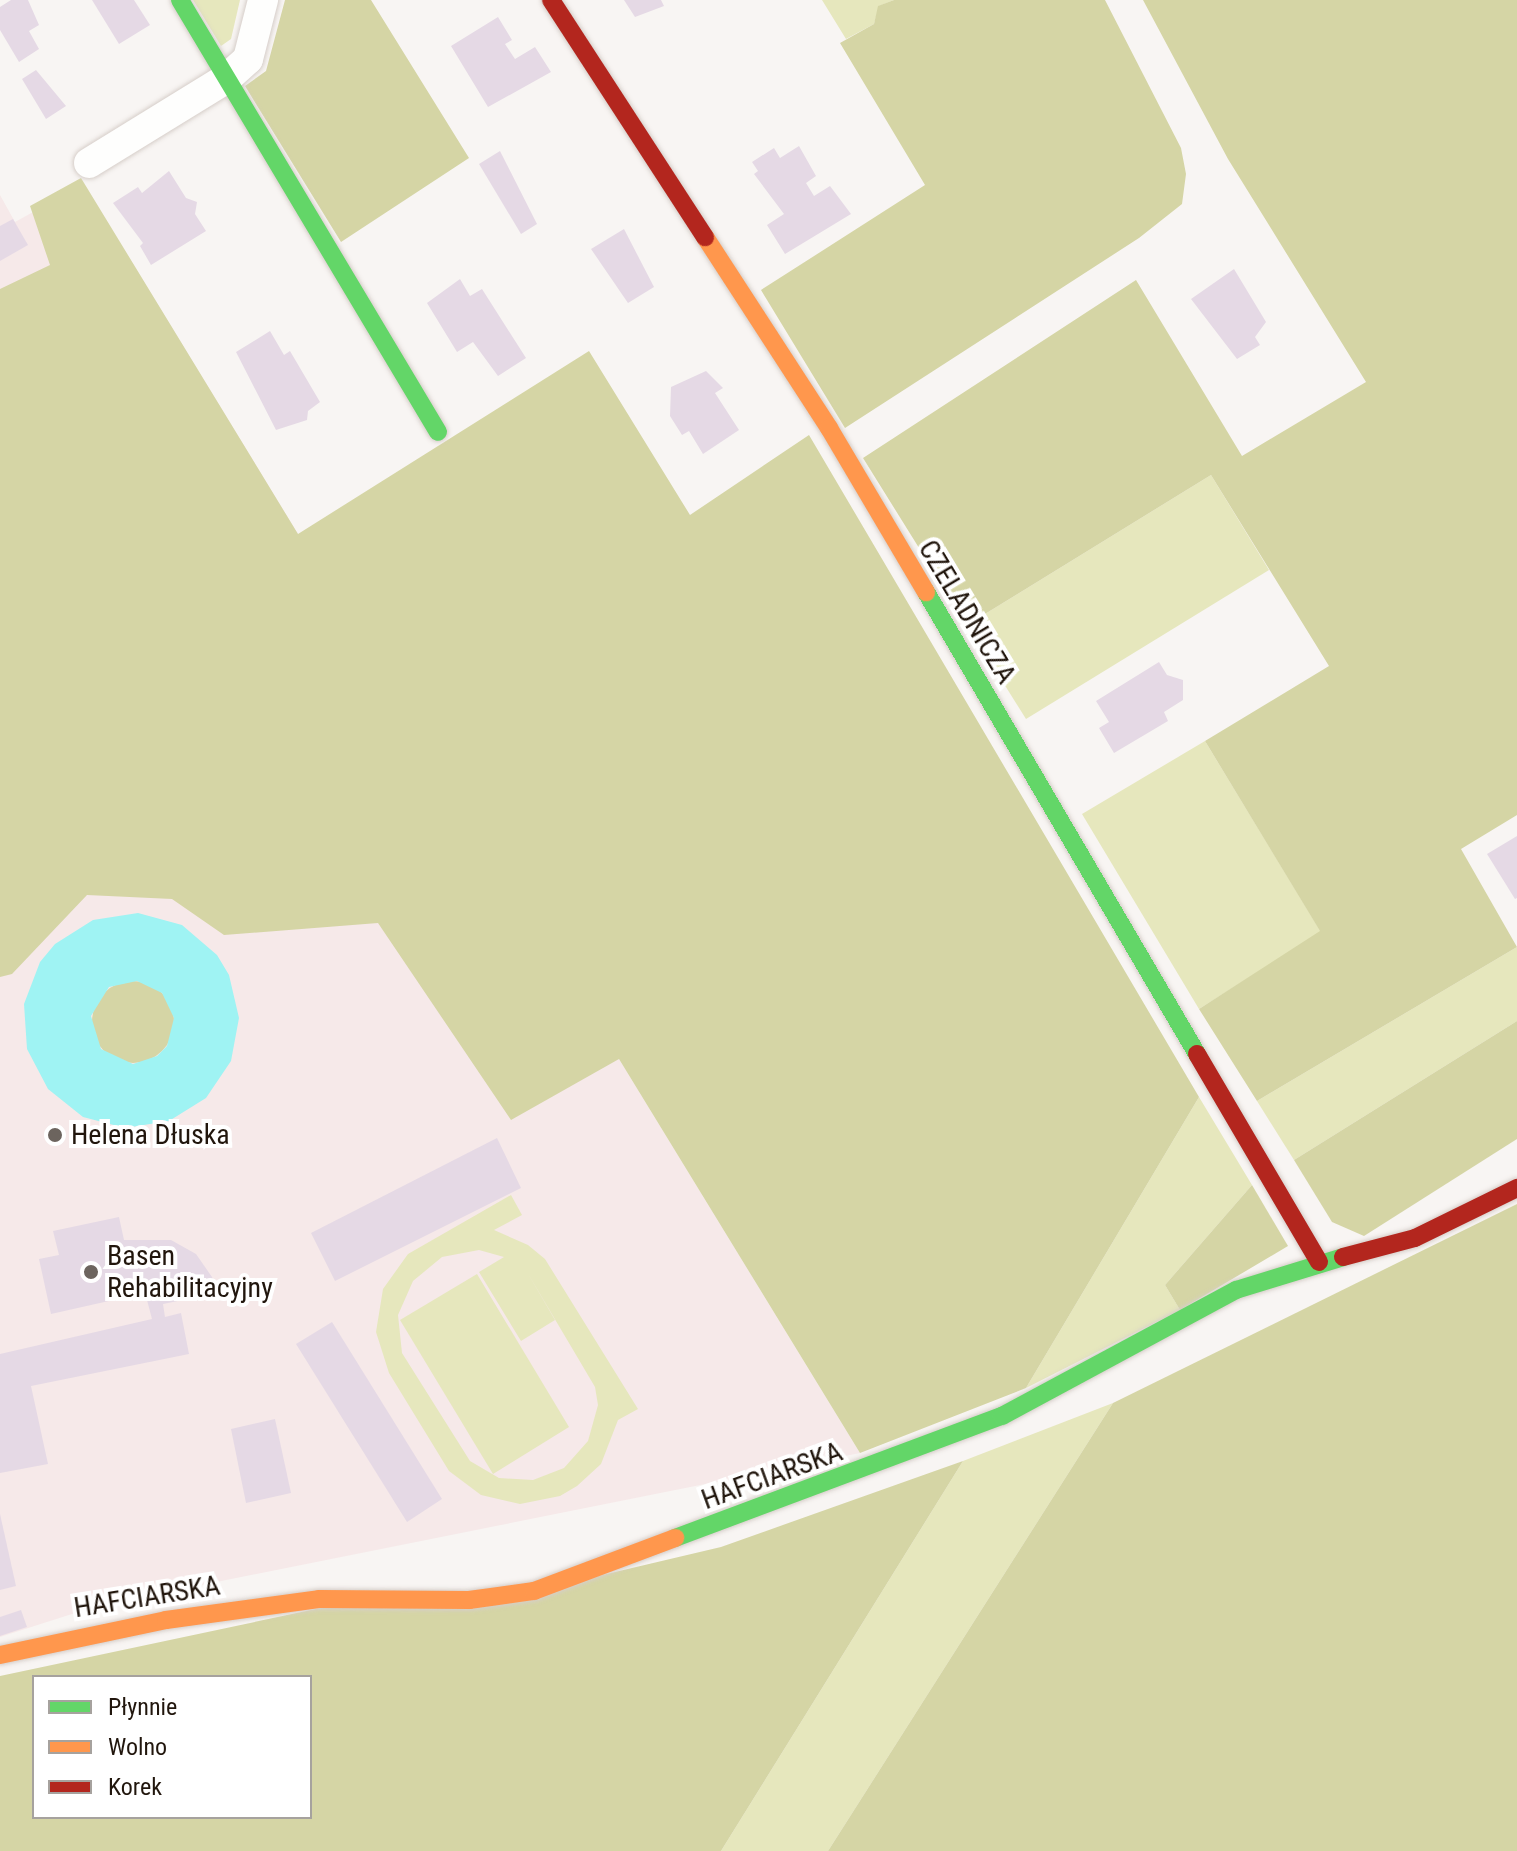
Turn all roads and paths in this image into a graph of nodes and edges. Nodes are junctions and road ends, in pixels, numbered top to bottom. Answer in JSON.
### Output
{"nodes":[{"id":1,"x":180,"y":0,"type":"edge"},
{"id":2,"x":263,"y":0,"type":"edge"},
{"id":3,"x":551,"y":0,"type":"edge"},
{"id":4,"x":227,"y":78,"type":"junction"},
{"id":5,"x":89,"y":163,"type":"dead end"},
{"id":6,"x":438,"y":432,"type":"dead end"},
{"id":7,"x":1517,"y":1188,"type":"edge"},
{"id":8,"x":1319,"y":1262,"type":"junction"},
{"id":9,"x":0,"y":1655,"type":"edge"}],
"edges":[{"from":1,"to":4,"type":"street"},
{"from":2,"to":4,"type":"street"},
{"from":3,"to":8,"type":"street","name":"CZELADNICZA"},
{"from":4,"to":5,"type":"street"},
{"from":4,"to":6,"type":"street"},
{"from":7,"to":8,"type":"street","name":"HAFCIARSKA"},
{"from":8,"to":9,"type":"street","name":"HAFCIARSKA"}]}
